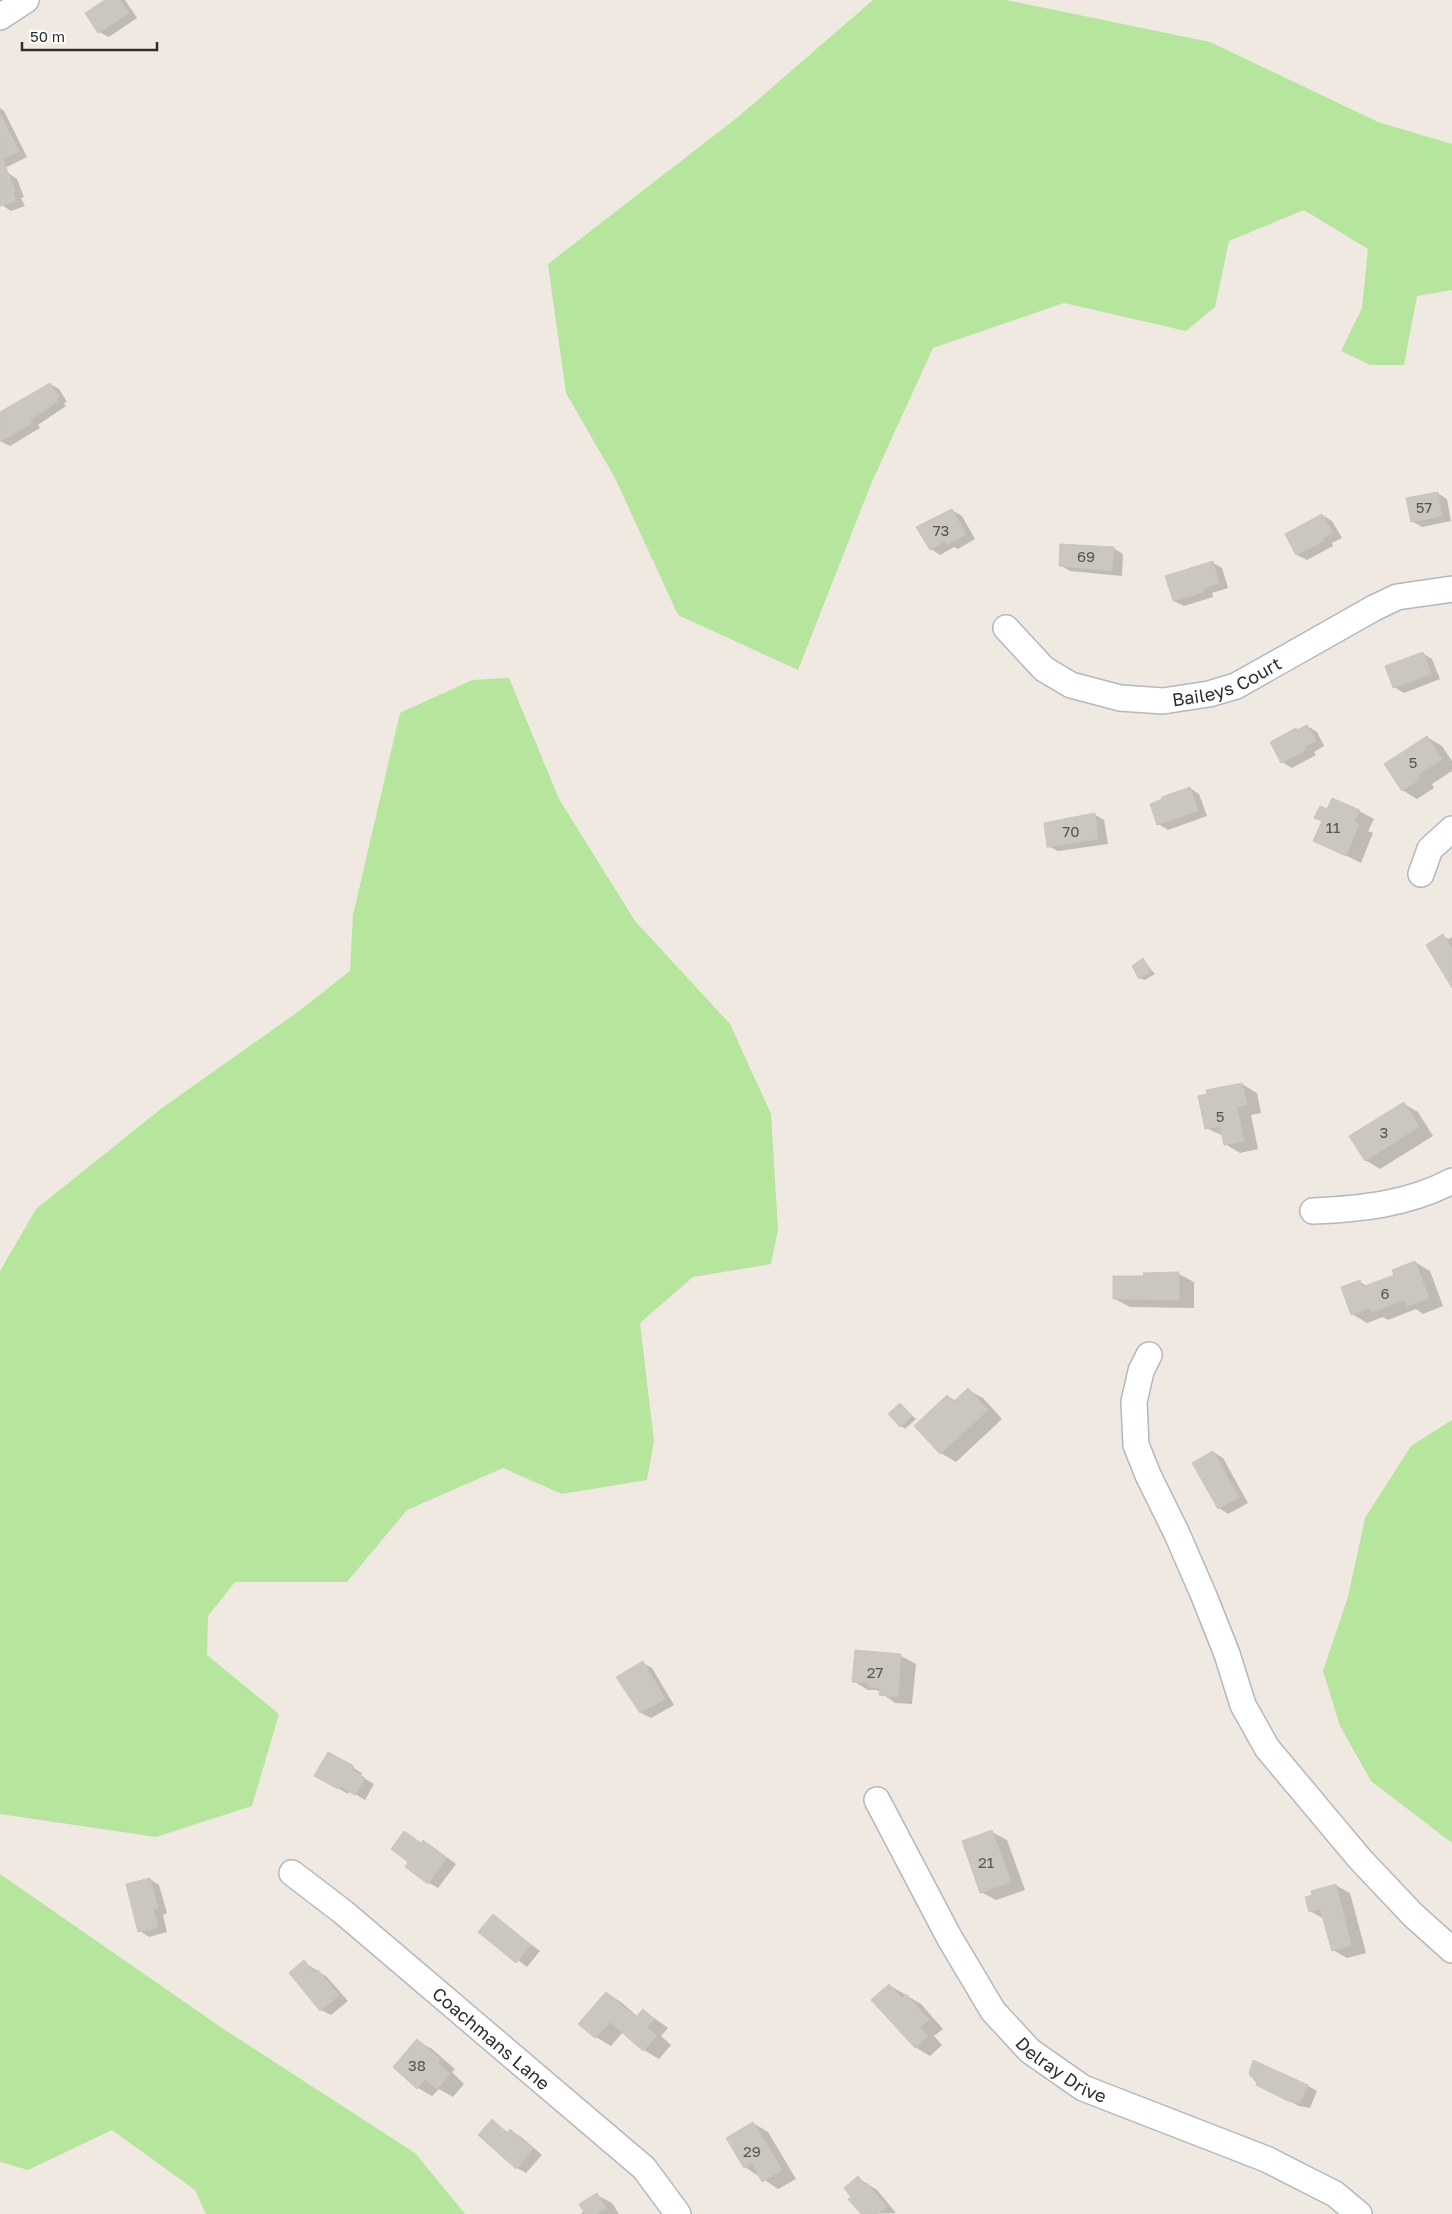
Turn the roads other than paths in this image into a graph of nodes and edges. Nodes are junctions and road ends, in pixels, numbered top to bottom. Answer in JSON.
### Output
{"nodes":[{"id":1,"x":26,"y":0,"type":"edge"},
{"id":2,"x":0,"y":17,"type":"edge"},
{"id":3,"x":1452,"y":589,"type":"edge"},
{"id":4,"x":1006,"y":628,"type":"dead end"},
{"id":5,"x":1452,"y":829,"type":"edge"},
{"id":6,"x":1421,"y":874,"type":"dead end"},
{"id":7,"x":1452,"y":1181,"type":"edge"},
{"id":8,"x":1313,"y":1211,"type":"dead end"},
{"id":9,"x":1149,"y":1355,"type":"dead end"},
{"id":10,"x":877,"y":1800,"type":"dead end"},
{"id":11,"x":292,"y":1874,"type":"dead end"},
{"id":12,"x":1452,"y":1950,"type":"edge"},
{"id":13,"x":678,"y":2214,"type":"edge"},
{"id":14,"x":1359,"y":2214,"type":"edge"}],
"edges":[{"from":1,"to":2,"type":"street"},
{"from":3,"to":4,"type":"street","name":"Baileys Court"},
{"from":5,"to":6,"type":"street"},
{"from":7,"to":8,"type":"street"},
{"from":9,"to":12,"type":"street"},
{"from":10,"to":14,"type":"street","name":"Delray Drive"},
{"from":11,"to":13,"type":"street","name":"Coachmans Lane"}]}
